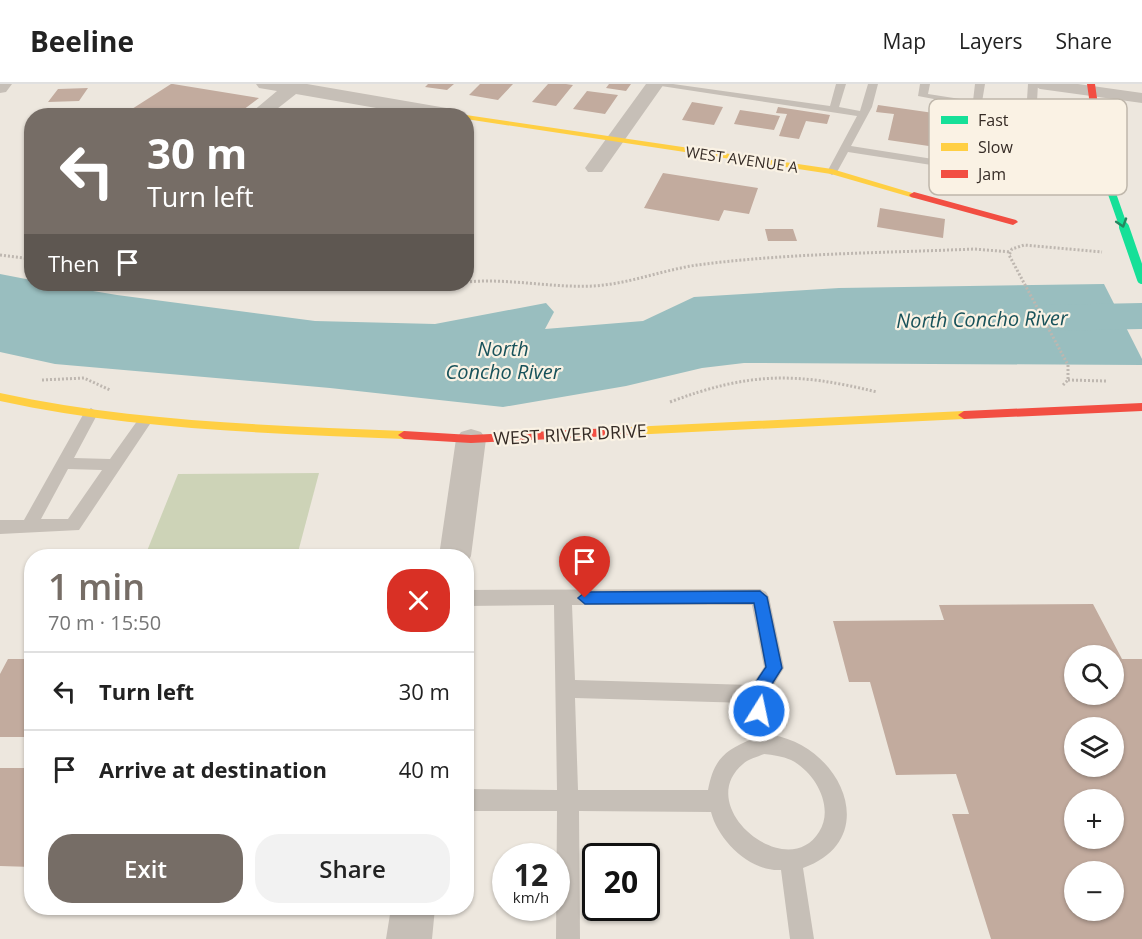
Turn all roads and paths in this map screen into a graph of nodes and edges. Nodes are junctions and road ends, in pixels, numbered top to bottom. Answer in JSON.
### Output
{"nodes":[{"id":1,"x":3,"y":84,"type":"edge"},
{"id":2,"x":265,"y":84,"type":"edge"},
{"id":3,"x":654,"y":84,"type":"edge"},
{"id":4,"x":841,"y":84,"type":"edge"},
{"id":5,"x":873,"y":84,"type":"edge"},
{"id":6,"x":925,"y":84,"type":"edge"},
{"id":7,"x":980,"y":84,"type":"edge"},
{"id":8,"x":1033,"y":84,"type":"edge"},
{"id":9,"x":1040,"y":84,"type":"edge"},
{"id":10,"x":295,"y":86,"type":"edge"},
{"id":11,"x":0,"y":88,"type":"edge"},
{"id":12,"x":1092,"y":88,"type":"edge"},
{"id":13,"x":1142,"y":98,"type":"edge"},
{"id":14,"x":943,"y":99,"type":"edge"},
{"id":15,"x":978,"y":99,"type":"edge"},
{"id":16,"x":1032,"y":99,"type":"edge"},
{"id":17,"x":266,"y":108,"type":"edge"},
{"id":18,"x":415,"y":108,"type":"edge"},
{"id":19,"x":834,"y":109,"type":"junction"},
{"id":20,"x":863,"y":114,"type":"junction"},
{"id":21,"x":474,"y":118,"type":"edge"},
{"id":22,"x":615,"y":141,"type":"junction"},
{"id":23,"x":845,"y":148,"type":"junction"},
{"id":24,"x":929,"y":161,"type":"edge"},
{"id":25,"x":595,"y":168,"type":"dead end"},
{"id":26,"x":832,"y":172,"type":"junction"},
{"id":27,"x":1112,"y":195,"type":"edge"},
{"id":28,"x":1013,"y":222,"type":"dead end"},
{"id":29,"x":1011,"y":252,"type":"junction"},
{"id":30,"x":1109,"y":252,"type":"dead end"},
{"id":31,"x":0,"y":255,"type":"edge"},
{"id":32,"x":24,"y":258,"type":"edge"},
{"id":33,"x":1142,"y":279,"type":"edge"},
{"id":34,"x":474,"y":281,"type":"edge"},
{"id":35,"x":31,"y":380,"type":"dead end"},
{"id":36,"x":882,"y":393,"type":"dead end"},
{"id":37,"x":1056,"y":393,"type":"dead end"},
{"id":38,"x":117,"y":395,"type":"dead end"},
{"id":39,"x":0,"y":397,"type":"edge"},
{"id":40,"x":660,"y":406,"type":"dead end"},
{"id":41,"x":1142,"y":407,"type":"edge"},
{"id":42,"x":91,"y":413,"type":"junction"},
{"id":43,"x":145,"y":421,"type":"junction"},
{"id":44,"x":471,"y":439,"type":"junction"},
{"id":45,"x":63,"y":463,"type":"junction"},
{"id":46,"x":113,"y":465,"type":"junction"},
{"id":47,"x":29,"y":527,"type":"junction"},
{"id":48,"x":0,"y":528,"type":"edge"},
{"id":49,"x":456,"y":549,"type":"edge"},
{"id":50,"x":474,"y":598,"type":"edge"},
{"id":51,"x":563,"y":598,"type":"junction"},
{"id":52,"x":566,"y":688,"type":"junction"},
{"id":53,"x":757,"y":694,"type":"junction"},
{"id":54,"x":763,"y":744,"type":"junction"},
{"id":55,"x":474,"y":800,"type":"edge"},
{"id":56,"x":568,"y":800,"type":"junction"},
{"id":57,"x":718,"y":801,"type":"junction"},
{"id":58,"x":792,"y":861,"type":"junction"},
{"id":59,"x":411,"y":915,"type":"edge"},
{"id":60,"x":409,"y":939,"type":"edge"},
{"id":61,"x":568,"y":939,"type":"edge"},
{"id":62,"x":802,"y":939,"type":"edge"}],
"edges":[{"from":1,"to":11,"type":"street"},
{"from":2,"to":10,"type":"street"},
{"from":3,"to":19,"type":"lane"},
{"from":3,"to":22,"type":"street"},
{"from":4,"to":19,"type":"lane"},
{"from":5,"to":20,"type":"lane"},
{"from":6,"to":14,"type":"lane"},
{"from":7,"to":15,"type":"lane"},
{"from":8,"to":16,"type":"lane"},
{"from":9,"to":12,"type":"street"},
{"from":10,"to":17,"type":"street"},
{"from":10,"to":18,"type":"street"},
{"from":12,"to":13,"type":"street"},
{"from":19,"to":20,"type":"lane"},
{"from":20,"to":23,"type":"lane"},
{"from":21,"to":22,"type":"street","name":"WEST AVENUE A"},
{"from":22,"to":25,"type":"street"},
{"from":22,"to":26,"type":"street","name":"WEST AVENUE A"},
{"from":23,"to":24,"type":"lane"},
{"from":23,"to":26,"type":"lane"},
{"from":26,"to":28,"type":"street","name":"WEST AVENUE A"},
{"from":27,"to":33,"type":"street","one_way":true,"bridge":true},
{"from":29,"to":30,"type":"path"},
{"from":29,"to":34,"type":"path"},
{"from":29,"to":37,"type":"path"},
{"from":31,"to":32,"type":"path"},
{"from":35,"to":38,"type":"path"},
{"from":36,"to":40,"type":"path"},
{"from":39,"to":42,"type":"street","name":"WEST RIVER DRIVE"},
{"from":41,"to":44,"type":"street","name":"WEST RIVER DRIVE"},
{"from":42,"to":43,"type":"street","name":"WEST RIVER DRIVE"},
{"from":42,"to":45,"type":"lane"},
{"from":43,"to":44,"type":"street","name":"WEST RIVER DRIVE"},
{"from":43,"to":46,"type":"lane"},
{"from":44,"to":49,"type":"street"},
{"from":45,"to":46,"type":"lane"},
{"from":45,"to":47,"type":"lane"},
{"from":46,"to":47,"type":"lane"},
{"from":47,"to":48,"type":"lane"},
{"from":50,"to":51,"type":"lane"},
{"from":51,"to":52,"type":"lane"},
{"from":51,"to":53,"type":"lane"},
{"from":52,"to":53,"type":"lane"},
{"from":52,"to":56,"type":"lane"},
{"from":53,"to":54,"type":"lane"},
{"from":54,"to":57,"type":"lane"},
{"from":54,"to":58,"type":"lane"},
{"from":55,"to":56,"type":"lane"},
{"from":56,"to":57,"type":"lane"},
{"from":56,"to":61,"type":"lane"},
{"from":57,"to":58,"type":"lane"},
{"from":58,"to":62,"type":"lane"},
{"from":59,"to":60,"type":"street"}]}
